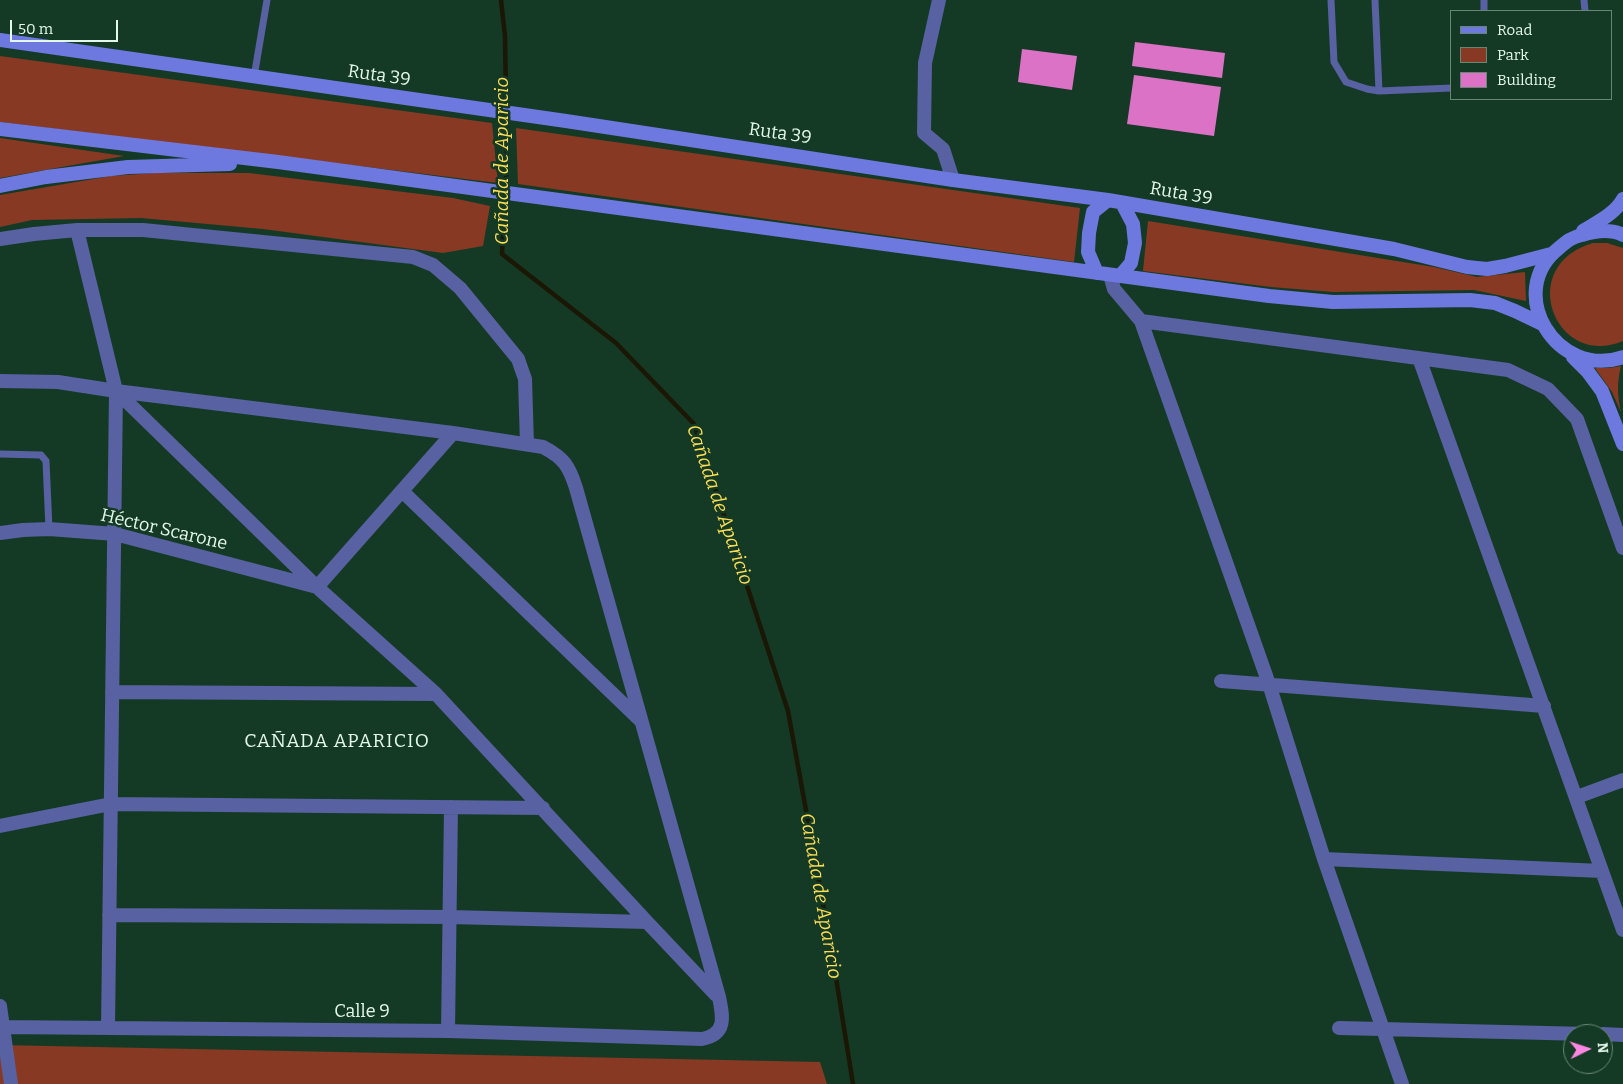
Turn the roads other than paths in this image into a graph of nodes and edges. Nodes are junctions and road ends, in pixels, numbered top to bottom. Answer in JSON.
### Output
{"nodes":[{"id":1,"x":268,"y":0,"type":"edge"},
{"id":2,"x":940,"y":0,"type":"edge"},
{"id":3,"x":1331,"y":0,"type":"edge"},
{"id":4,"x":1375,"y":0,"type":"edge"},
{"id":5,"x":0,"y":40,"type":"edge"},
{"id":6,"x":254,"y":77,"type":"junction"},
{"id":7,"x":1450,"y":88,"type":"edge"},
{"id":8,"x":1380,"y":91,"type":"junction"},
{"id":9,"x":0,"y":129,"type":"edge"},
{"id":10,"x":278,"y":162,"type":"junction"},
{"id":11,"x":953,"y":180,"type":"junction"},
{"id":12,"x":0,"y":186,"type":"edge"},
{"id":13,"x":1623,"y":199,"type":"edge"},
{"id":14,"x":1108,"y":200,"type":"junction"},
{"id":15,"x":1122,"y":203,"type":"junction"},
{"id":16,"x":77,"y":230,"type":"junction"},
{"id":17,"x":1623,"y":235,"type":"edge"},
{"id":18,"x":1572,"y":238,"type":"junction"},
{"id":19,"x":0,"y":239,"type":"edge"},
{"id":20,"x":1551,"y":254,"type":"junction"},
{"id":21,"x":1109,"y":275,"type":"junction"},
{"id":22,"x":1142,"y":321,"type":"junction"},
{"id":23,"x":1542,"y":324,"type":"junction"},
{"id":24,"x":1569,"y":353,"type":"junction"},
{"id":25,"x":1623,"y":357,"type":"edge"},
{"id":26,"x":1419,"y":358,"type":"junction"},
{"id":27,"x":0,"y":381,"type":"edge"},
{"id":28,"x":116,"y":391,"type":"junction"},
{"id":29,"x":453,"y":433,"type":"junction"},
{"id":30,"x":527,"y":444,"type":"junction"},
{"id":31,"x":1623,"y":444,"type":"edge"},
{"id":32,"x":0,"y":454,"type":"edge"},
{"id":33,"x":402,"y":491,"type":"junction"},
{"id":34,"x":49,"y":529,"type":"junction"},
{"id":35,"x":0,"y":533,"type":"edge"},
{"id":36,"x":115,"y":534,"type":"junction"},
{"id":37,"x":1623,"y":548,"type":"edge"},
{"id":38,"x":317,"y":587,"type":"junction"},
{"id":39,"x":1221,"y":681,"type":"dead end"},
{"id":40,"x":1269,"y":684,"type":"junction"},
{"id":41,"x":112,"y":692,"type":"junction"},
{"id":42,"x":436,"y":694,"type":"junction"},
{"id":43,"x":1544,"y":706,"type":"junction"},
{"id":44,"x":642,"y":722,"type":"junction"},
{"id":45,"x":1623,"y":780,"type":"edge"},
{"id":46,"x":1577,"y":797,"type":"junction"},
{"id":47,"x":111,"y":804,"type":"junction"},
{"id":48,"x":451,"y":807,"type":"junction"},
{"id":49,"x":543,"y":808,"type":"junction"},
{"id":50,"x":0,"y":826,"type":"edge"},
{"id":51,"x":1324,"y":859,"type":"junction"},
{"id":52,"x":1602,"y":871,"type":"junction"},
{"id":53,"x":109,"y":915,"type":"junction"},
{"id":54,"x":450,"y":917,"type":"junction"},
{"id":55,"x":647,"y":922,"type":"junction"},
{"id":56,"x":1623,"y":930,"type":"edge"},
{"id":57,"x":719,"y":997,"type":"junction"},
{"id":58,"x":0,"y":1006,"type":"edge"},
{"id":59,"x":1,"y":1027,"type":"edge"},
{"id":60,"x":108,"y":1028,"type":"junction"},
{"id":61,"x":1339,"y":1028,"type":"dead end"},
{"id":62,"x":1384,"y":1029,"type":"junction"},
{"id":63,"x":448,"y":1031,"type":"junction"},
{"id":64,"x":1563,"y":1033,"type":"edge"},
{"id":65,"x":11,"y":1084,"type":"edge"},
{"id":66,"x":1402,"y":1084,"type":"edge"}],
"edges":[{"from":1,"to":6,"type":"lane"},
{"from":2,"to":11,"type":"street"},
{"from":3,"to":8,"type":"lane"},
{"from":4,"to":8,"type":"lane"},
{"from":5,"to":6,"type":"main road","name":"Ruta 39"},
{"from":6,"to":11,"type":"main road","name":"Ruta 39"},
{"from":7,"to":8,"type":"lane"},
{"from":9,"to":10,"type":"main road"},
{"from":10,"to":12,"type":"main road"},
{"from":10,"to":21,"type":"main road"},
{"from":11,"to":14,"type":"main road","name":"Ruta 39"},
{"from":13,"to":18,"type":"main road"},
{"from":14,"to":15,"type":"main road","name":"Ruta 39"},
{"from":14,"to":21,"type":"main road"},
{"from":15,"to":20,"type":"main road","name":"Ruta 39"},
{"from":15,"to":21,"type":"main road"},
{"from":16,"to":19,"type":"street"},
{"from":16,"to":28,"type":"street"},
{"from":16,"to":30,"type":"street"},
{"from":17,"to":18,"type":"main road"},
{"from":18,"to":20,"type":"main road"},
{"from":20,"to":23,"type":"main road"},
{"from":21,"to":22,"type":"street"},
{"from":21,"to":23,"type":"main road"},
{"from":22,"to":26,"type":"street"},
{"from":22,"to":40,"type":"street"},
{"from":23,"to":24,"type":"main road"},
{"from":24,"to":25,"type":"main road"},
{"from":24,"to":31,"type":"main road"},
{"from":26,"to":37,"type":"street"},
{"from":26,"to":43,"type":"street"},
{"from":27,"to":28,"type":"street"},
{"from":28,"to":29,"type":"street"},
{"from":28,"to":36,"type":"street"},
{"from":28,"to":38,"type":"street"},
{"from":29,"to":30,"type":"street"},
{"from":29,"to":33,"type":"street"},
{"from":30,"to":44,"type":"street"},
{"from":32,"to":34,"type":"lane"},
{"from":33,"to":38,"type":"street"},
{"from":33,"to":44,"type":"street"},
{"from":34,"to":35,"type":"street","name":"Héctor Scarone"},
{"from":34,"to":36,"type":"street","name":"Héctor Scarone"},
{"from":36,"to":38,"type":"street","name":"Héctor Scarone"},
{"from":36,"to":41,"type":"street"},
{"from":38,"to":42,"type":"street"},
{"from":39,"to":40,"type":"street"},
{"from":40,"to":43,"type":"street"},
{"from":40,"to":51,"type":"street"},
{"from":41,"to":42,"type":"street"},
{"from":41,"to":47,"type":"street"},
{"from":42,"to":49,"type":"street"},
{"from":43,"to":46,"type":"street"},
{"from":44,"to":57,"type":"street"},
{"from":45,"to":46,"type":"street"},
{"from":46,"to":52,"type":"street"},
{"from":47,"to":48,"type":"street"},
{"from":47,"to":50,"type":"street"},
{"from":47,"to":53,"type":"street"},
{"from":48,"to":49,"type":"street"},
{"from":48,"to":54,"type":"street"},
{"from":49,"to":55,"type":"street"},
{"from":51,"to":52,"type":"street"},
{"from":51,"to":62,"type":"street"},
{"from":52,"to":56,"type":"street"},
{"from":53,"to":54,"type":"street"},
{"from":53,"to":60,"type":"street"},
{"from":54,"to":55,"type":"street"},
{"from":54,"to":63,"type":"street"},
{"from":55,"to":57,"type":"street"},
{"from":57,"to":63,"type":"street","name":"Calle 9"},
{"from":58,"to":59,"type":"street"},
{"from":59,"to":60,"type":"street","name":"Calle 9"},
{"from":59,"to":65,"type":"street"},
{"from":60,"to":63,"type":"street","name":"Calle 9"},
{"from":61,"to":62,"type":"street"},
{"from":62,"to":64,"type":"street"},
{"from":62,"to":66,"type":"street"}]}
